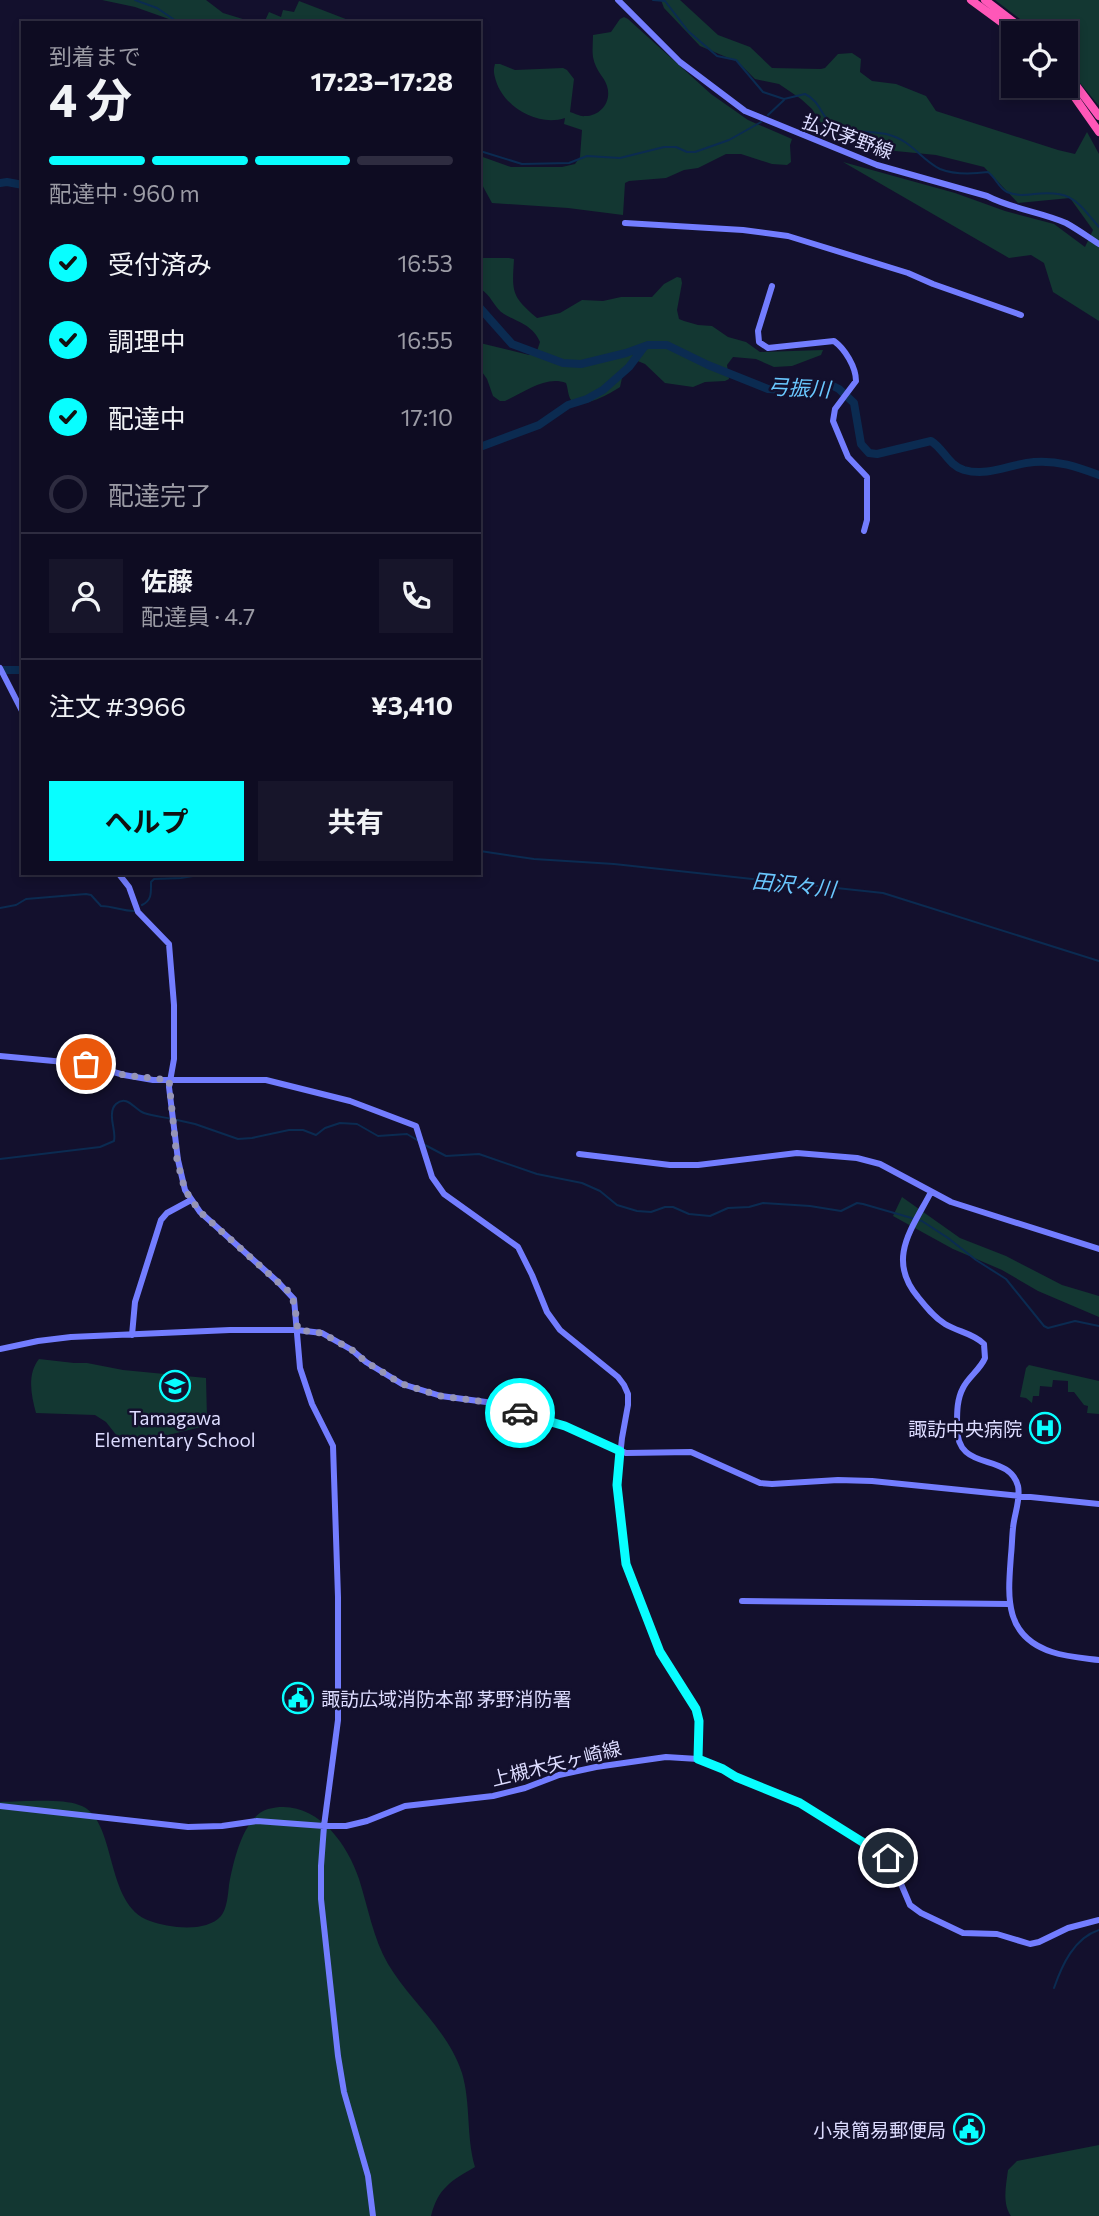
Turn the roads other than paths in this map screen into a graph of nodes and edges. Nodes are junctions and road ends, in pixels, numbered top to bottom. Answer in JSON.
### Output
{"nodes":[{"id":1,"x":618,"y":0,"type":"edge"},
{"id":2,"x":971,"y":0,"type":"edge"},
{"id":3,"x":985,"y":0,"type":"edge"},
{"id":4,"x":1012,"y":21,"type":"edge"},
{"id":5,"x":1001,"y":22,"type":"edge"},
{"id":6,"x":1078,"y":88,"type":"edge"},
{"id":7,"x":1075,"y":98,"type":"edge"},
{"id":8,"x":1099,"y":116,"type":"edge"},
{"id":9,"x":1099,"y":132,"type":"edge"},
{"id":10,"x":625,"y":223,"type":"dead end"},
{"id":11,"x":1099,"y":244,"type":"edge"},
{"id":12,"x":772,"y":286,"type":"dead end"},
{"id":13,"x":1021,"y":315,"type":"dead end"},
{"id":14,"x":864,"y":531,"type":"dead end"},
{"id":15,"x":0,"y":668,"type":"edge"},
{"id":16,"x":21,"y":709,"type":"edge"},
{"id":17,"x":120,"y":875,"type":"edge"},
{"id":18,"x":0,"y":1056,"type":"edge"},
{"id":19,"x":169,"y":1080,"type":"junction"},
{"id":20,"x":579,"y":1154,"type":"dead end"},
{"id":21,"x":931,"y":1192,"type":"junction"},
{"id":22,"x":191,"y":1200,"type":"junction"},
{"id":23,"x":1099,"y":1249,"type":"edge"},
{"id":24,"x":298,"y":1330,"type":"junction"},
{"id":25,"x":132,"y":1335,"type":"junction"},
{"id":26,"x":0,"y":1349,"type":"edge"},
{"id":27,"x":620,"y":1451,"type":"junction"},
{"id":28,"x":1018,"y":1497,"type":"junction"},
{"id":29,"x":1099,"y":1504,"type":"edge"},
{"id":30,"x":742,"y":1601,"type":"dead end"},
{"id":31,"x":1009,"y":1604,"type":"junction"},
{"id":32,"x":1099,"y":1660,"type":"edge"},
{"id":33,"x":698,"y":1759,"type":"junction"},
{"id":34,"x":0,"y":1806,"type":"edge"},
{"id":35,"x":324,"y":1826,"type":"junction"},
{"id":36,"x":1099,"y":1920,"type":"edge"},
{"id":37,"x":373,"y":2216,"type":"edge"}],
"edges":[{"from":1,"to":11,"type":"street","name":"払沢茅野線"},
{"from":2,"to":5,"type":"highway"},
{"from":3,"to":4,"type":"highway"},
{"from":6,"to":8,"type":"highway"},
{"from":7,"to":9,"type":"highway"},
{"from":10,"to":13,"type":"street"},
{"from":12,"to":14,"type":"street"},
{"from":15,"to":16,"type":"street"},
{"from":17,"to":19,"type":"street"},
{"from":18,"to":19,"type":"street"},
{"from":19,"to":22,"type":"street"},
{"from":19,"to":27,"type":"street"},
{"from":20,"to":21,"type":"street"},
{"from":21,"to":23,"type":"street"},
{"from":21,"to":28,"type":"street"},
{"from":22,"to":24,"type":"street"},
{"from":22,"to":25,"type":"street"},
{"from":24,"to":25,"type":"street"},
{"from":24,"to":27,"type":"street"},
{"from":24,"to":35,"type":"street"},
{"from":25,"to":26,"type":"street"},
{"from":27,"to":28,"type":"street"},
{"from":27,"to":33,"type":"street"},
{"from":28,"to":29,"type":"street"},
{"from":28,"to":31,"type":"street"},
{"from":30,"to":31,"type":"street"},
{"from":31,"to":32,"type":"street"},
{"from":33,"to":35,"type":"street","name":"上槻木矢ヶ崎線"},
{"from":33,"to":36,"type":"street","name":"上槻木矢ヶ崎線"},
{"from":34,"to":35,"type":"street","name":"上槻木矢ヶ崎線"},
{"from":35,"to":37,"type":"street"}]}
